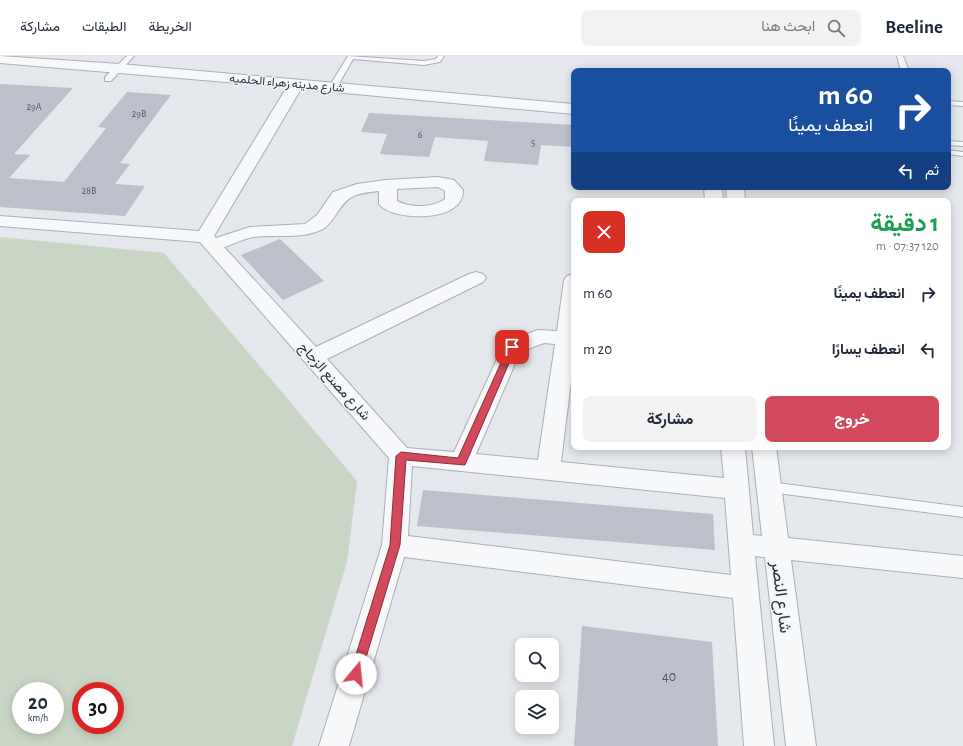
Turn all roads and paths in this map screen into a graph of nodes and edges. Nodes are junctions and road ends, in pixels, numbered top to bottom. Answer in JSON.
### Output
{"nodes":[{"id":1,"x":131,"y":56,"type":"edge"},
{"id":2,"x":351,"y":56,"type":"edge"},
{"id":3,"x":426,"y":56,"type":"edge"},
{"id":4,"x":900,"y":56,"type":"edge"},
{"id":5,"x":440,"y":57,"type":"edge"},
{"id":6,"x":30,"y":58,"type":"edge"},
{"id":7,"x":0,"y":59,"type":"edge"},
{"id":8,"x":120,"y":68,"type":"junction"},
{"id":9,"x":904,"y":68,"type":"edge"},
{"id":10,"x":0,"y":72,"type":"edge"},
{"id":11,"x":108,"y":79,"type":"junction"},
{"id":12,"x":333,"y":87,"type":"junction"},
{"id":13,"x":293,"y":89,"type":"junction"},
{"id":14,"x":951,"y":103,"type":"edge"},
{"id":15,"x":963,"y":104,"type":"edge"},
{"id":16,"x":571,"y":109,"type":"edge"},
{"id":17,"x":571,"y":118,"type":"edge"},
{"id":18,"x":951,"y":143,"type":"edge"},
{"id":19,"x":963,"y":144,"type":"edge"},
{"id":20,"x":951,"y":152,"type":"edge"},
{"id":21,"x":963,"y":154,"type":"edge"},
{"id":22,"x":388,"y":186,"type":"dead end"},
{"id":23,"x":0,"y":221,"type":"edge"},
{"id":24,"x":209,"y":241,"type":"junction"},
{"id":25,"x":476,"y":278,"type":"dead end"},
{"id":26,"x":571,"y":302,"type":"edge"},
{"id":27,"x":566,"y":340,"type":"junction"},
{"id":28,"x":314,"y":357,"type":"junction"},
{"id":29,"x":733,"y":450,"type":"edge"},
{"id":30,"x":764,"y":450,"type":"edge"},
{"id":31,"x":401,"y":456,"type":"junction"},
{"id":32,"x":462,"y":462,"type":"junction"},
{"id":33,"x":548,"y":471,"type":"junction"},
{"id":34,"x":769,"y":487,"type":"junction"},
{"id":35,"x":736,"y":489,"type":"junction"},
{"id":36,"x":963,"y":512,"type":"edge"},
{"id":37,"x":741,"y":544,"type":"junction"},
{"id":38,"x":395,"y":545,"type":"junction"},
{"id":39,"x":775,"y":547,"type":"junction"},
{"id":40,"x":963,"y":567,"type":"edge"},
{"id":41,"x":746,"y":588,"type":"junction"},
{"id":42,"x":334,"y":746,"type":"edge"},
{"id":43,"x":759,"y":746,"type":"edge"},
{"id":44,"x":801,"y":746,"type":"edge"}],
"edges":[{"from":1,"to":8,"type":"lane"},
{"from":2,"to":5,"type":"lane"},
{"from":2,"to":12,"type":"lane"},
{"from":3,"to":5,"type":"lane"},
{"from":4,"to":9,"type":"lane"},
{"from":6,"to":7,"type":"street","name":"شارع مدينه زهراء الحلميه"},
{"from":6,"to":8,"type":"street","name":"شارع مدينه زهراء الحلميه"},
{"from":8,"to":11,"type":"lane"},
{"from":8,"to":13,"type":"street","name":"شارع مدينه زهراء الحلميه"},
{"from":10,"to":11,"type":"street","name":"شارع مدينه زهراء الحلميه"},
{"from":11,"to":13,"type":"street","name":"شارع مدينه زهراء الحلميه"},
{"from":12,"to":13,"type":"street","name":"شارع مدينه زهراء الحلميه"},
{"from":12,"to":16,"type":"street","name":"شارع مدينه زهراء الحلميه"},
{"from":13,"to":17,"type":"street","name":"شارع مدينه زهراء الحلميه"},
{"from":13,"to":24,"type":"street"},
{"from":14,"to":15,"type":"lane"},
{"from":18,"to":19,"type":"lane"},
{"from":20,"to":21,"type":"lane"},
{"from":22,"to":24,"type":"street"},
{"from":23,"to":24,"type":"street"},
{"from":24,"to":28,"type":"street","name":"شارع مصنع الزجاج"},
{"from":25,"to":28,"type":"street"},
{"from":26,"to":27,"type":"street"},
{"from":27,"to":32,"type":"street"},
{"from":27,"to":33,"type":"street"},
{"from":28,"to":31,"type":"street","name":"شارع مصنع الزجاج"},
{"from":29,"to":35,"type":"street"},
{"from":30,"to":34,"type":"street","name":"شارع النصر"},
{"from":31,"to":32,"type":"street"},
{"from":31,"to":38,"type":"street"},
{"from":32,"to":33,"type":"street"},
{"from":33,"to":35,"type":"street"},
{"from":34,"to":36,"type":"lane"},
{"from":34,"to":39,"type":"street","name":"شارع النصر"},
{"from":35,"to":37,"type":"street"},
{"from":37,"to":39,"type":"street"},
{"from":37,"to":41,"type":"street"},
{"from":38,"to":41,"type":"street"},
{"from":38,"to":42,"type":"street"},
{"from":39,"to":40,"type":"street"},
{"from":39,"to":44,"type":"street","name":"شارع النصر"},
{"from":41,"to":43,"type":"street"}]}
